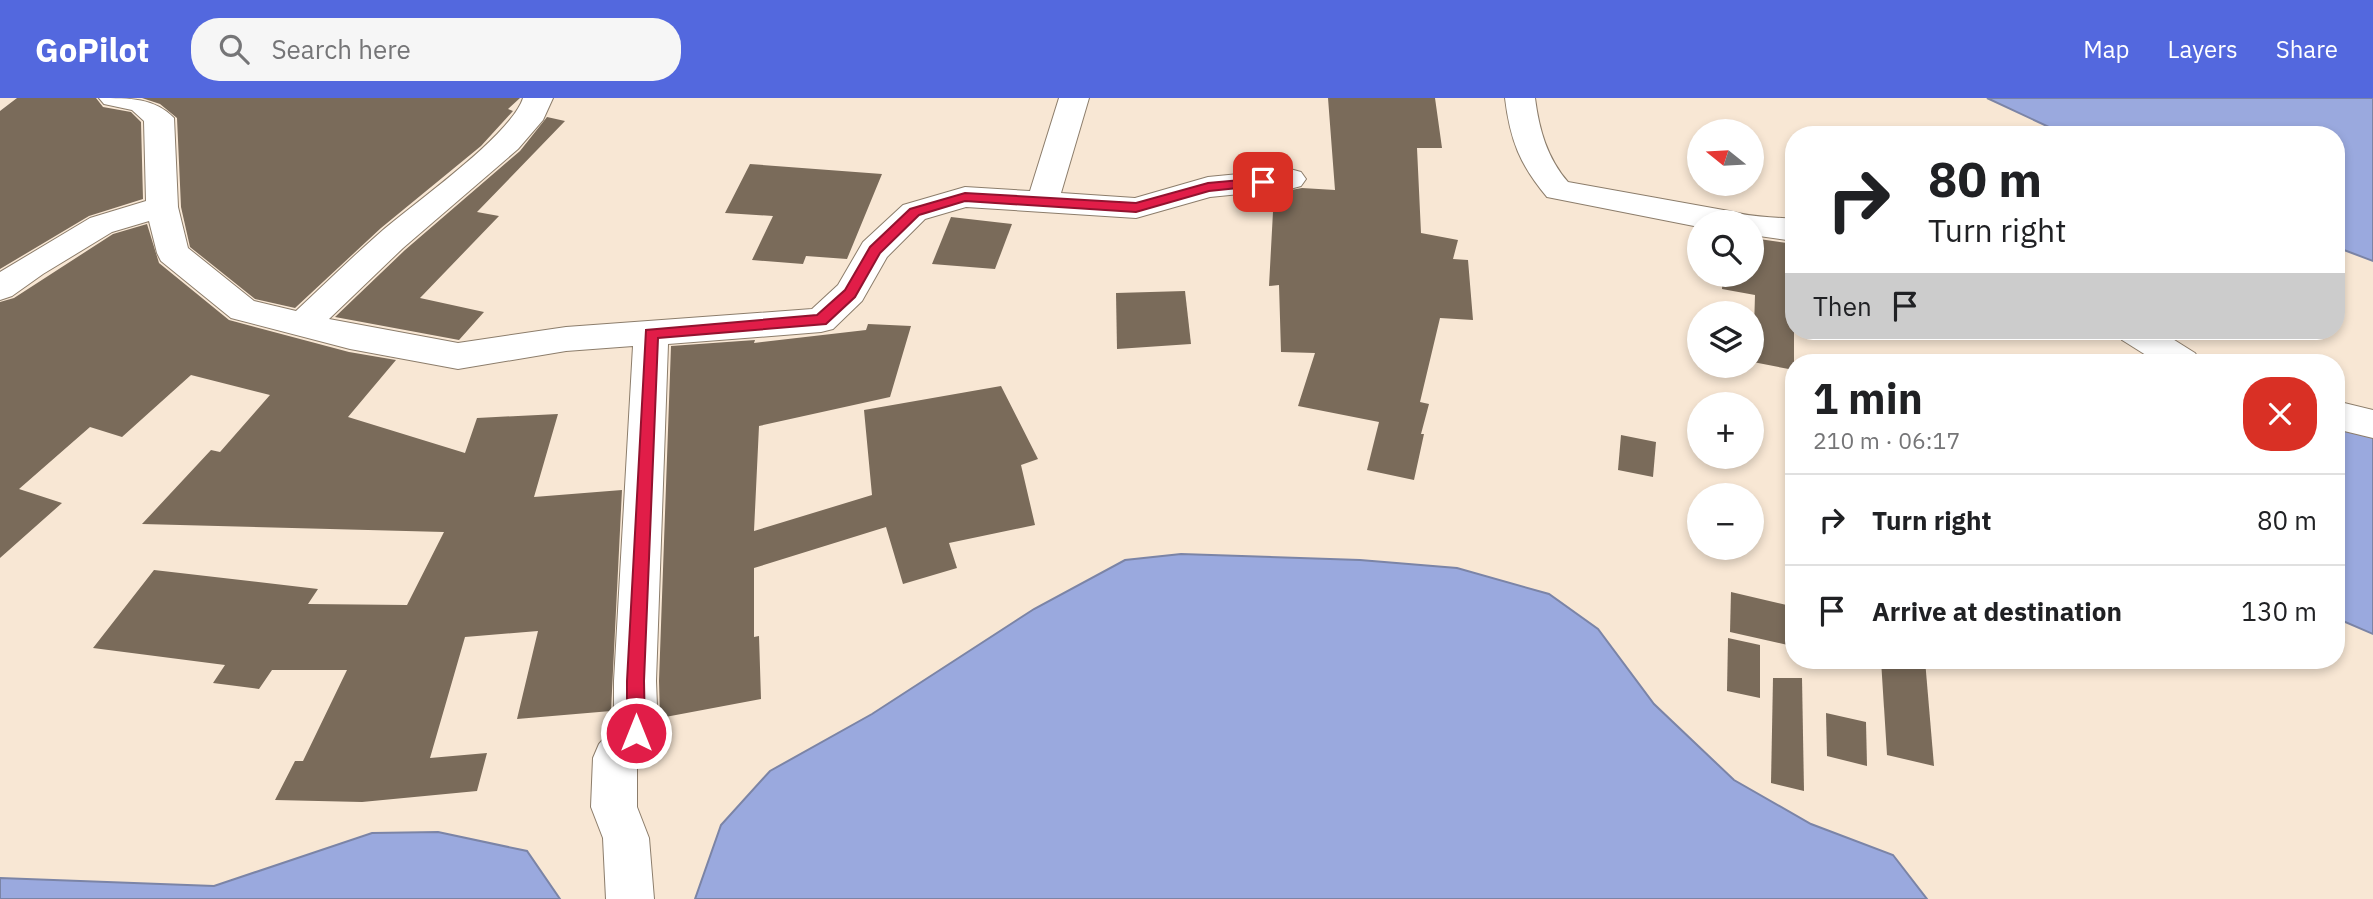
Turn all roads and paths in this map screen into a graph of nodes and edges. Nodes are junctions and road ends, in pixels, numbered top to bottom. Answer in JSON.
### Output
{"nodes":[{"id":1,"x":114,"y":98,"type":"edge"},
{"id":2,"x":538,"y":98,"type":"edge"},
{"id":3,"x":1074,"y":98,"type":"edge"},
{"id":4,"x":1520,"y":98,"type":"edge"},
{"id":5,"x":1290,"y":179,"type":"dead end"},
{"id":6,"x":1042,"y":203,"type":"junction"},
{"id":7,"x":163,"y":207,"type":"junction"},
{"id":8,"x":1687,"y":214,"type":"edge"},
{"id":9,"x":1764,"y":226,"type":"edge"},
{"id":10,"x":1785,"y":229,"type":"edge"},
{"id":11,"x":0,"y":288,"type":"edge"},
{"id":12,"x":301,"y":326,"type":"junction"},
{"id":13,"x":651,"y":333,"type":"junction"},
{"id":14,"x":2148,"y":340,"type":"edge"},
{"id":15,"x":2170,"y":354,"type":"edge"},
{"id":16,"x":2345,"y":417,"type":"edge"},
{"id":17,"x":2373,"y":424,"type":"edge"},
{"id":18,"x":630,"y":899,"type":"edge"}],
"edges":[{"from":1,"to":7,"type":"street"},
{"from":2,"to":12,"type":"street"},
{"from":3,"to":6,"type":"street"},
{"from":4,"to":8,"type":"street"},
{"from":5,"to":6,"type":"street"},
{"from":6,"to":13,"type":"street"},
{"from":7,"to":11,"type":"street"},
{"from":7,"to":12,"type":"street"},
{"from":9,"to":10,"type":"street"},
{"from":12,"to":13,"type":"street"},
{"from":13,"to":18,"type":"street"},
{"from":14,"to":15,"type":"street"},
{"from":16,"to":17,"type":"street"}]}
